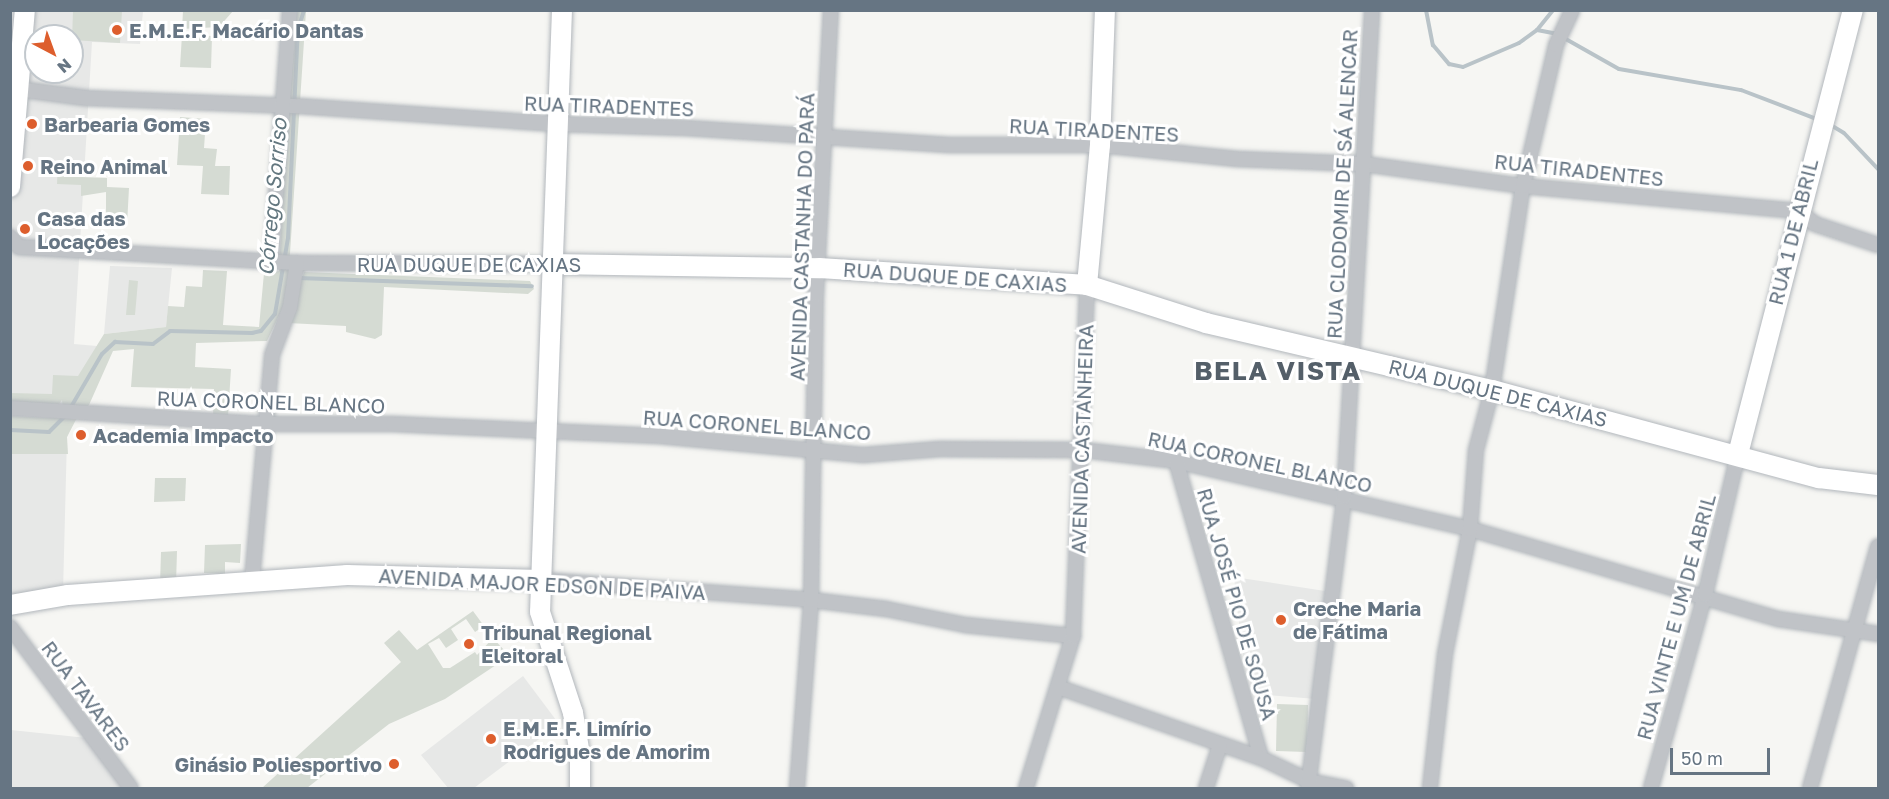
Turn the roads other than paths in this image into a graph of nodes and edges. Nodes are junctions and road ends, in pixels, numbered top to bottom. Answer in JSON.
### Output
{"nodes":[{"id":1,"x":25,"y":10,"type":"edge"},
{"id":2,"x":290,"y":10,"type":"edge"},
{"id":3,"x":562,"y":10,"type":"edge"},
{"id":4,"x":831,"y":10,"type":"edge"},
{"id":5,"x":1106,"y":10,"type":"edge"},
{"id":6,"x":1372,"y":10,"type":"edge"},
{"id":7,"x":1572,"y":10,"type":"edge"},
{"id":8,"x":1853,"y":10,"type":"edge"},
{"id":9,"x":14,"y":88,"type":"edge"},
{"id":10,"x":289,"y":105,"type":"junction"},
{"id":11,"x":556,"y":124,"type":"junction"},
{"id":12,"x":826,"y":136,"type":"junction"},
{"id":13,"x":1100,"y":146,"type":"junction"},
{"id":14,"x":1364,"y":164,"type":"junction"},
{"id":15,"x":1522,"y":186,"type":"junction"},
{"id":16,"x":10,"y":187,"type":"edge"},
{"id":17,"x":1798,"y":211,"type":"junction"},
{"id":18,"x":10,"y":237,"type":"edge"},
{"id":19,"x":1878,"y":245,"type":"edge"},
{"id":20,"x":284,"y":262,"type":"junction"},
{"id":21,"x":550,"y":264,"type":"junction"},
{"id":22,"x":819,"y":268,"type":"junction"},
{"id":23,"x":1088,"y":285,"type":"junction"},
{"id":24,"x":1352,"y":356,"type":"junction"},
{"id":25,"x":1492,"y":390,"type":"junction"},
{"id":26,"x":10,"y":408,"type":"edge"},
{"id":27,"x":263,"y":424,"type":"junction"},
{"id":28,"x":546,"y":431,"type":"junction"},
{"id":29,"x":816,"y":447,"type":"junction"},
{"id":30,"x":1083,"y":450,"type":"junction"},
{"id":31,"x":1738,"y":454,"type":"junction"},
{"id":32,"x":1176,"y":461,"type":"junction"},
{"id":33,"x":1878,"y":485,"type":"edge"},
{"id":34,"x":1344,"y":497,"type":"junction"},
{"id":35,"x":1470,"y":529,"type":"junction"},
{"id":36,"x":1878,"y":546,"type":"edge"},
{"id":37,"x":252,"y":579,"type":"junction"},
{"id":38,"x":541,"y":580,"type":"junction"},
{"id":39,"x":1705,"y":595,"type":"junction"},
{"id":40,"x":811,"y":600,"type":"junction"},
{"id":41,"x":10,"y":605,"type":"edge"},
{"id":42,"x":10,"y":627,"type":"edge"},
{"id":43,"x":1856,"y":628,"type":"junction"},
{"id":44,"x":1878,"y":634,"type":"edge"},
{"id":45,"x":1073,"y":636,"type":"junction"},
{"id":46,"x":1058,"y":687,"type":"junction"},
{"id":47,"x":1220,"y":745,"type":"junction"},
{"id":48,"x":1261,"y":758,"type":"junction"},
{"id":49,"x":1308,"y":785,"type":"edge"},
{"id":50,"x":131,"y":789,"type":"edge"},
{"id":51,"x":580,"y":789,"type":"edge"},
{"id":52,"x":798,"y":789,"type":"edge"},
{"id":53,"x":1026,"y":789,"type":"edge"},
{"id":54,"x":1206,"y":789,"type":"edge"},
{"id":55,"x":1346,"y":789,"type":"edge"},
{"id":56,"x":1430,"y":789,"type":"edge"},
{"id":57,"x":1651,"y":789,"type":"edge"},
{"id":58,"x":1810,"y":789,"type":"edge"}],
"edges":[{"from":1,"to":9,"type":"street"},
{"from":2,"to":10,"type":"street"},
{"from":3,"to":11,"type":"street"},
{"from":4,"to":12,"type":"street","name":"AVENIDA CASTANHA DO PARÁ"},
{"from":5,"to":13,"type":"street","name":"AVENIDA CASTANHEIRA"},
{"from":6,"to":14,"type":"street","name":"RUA CLODOMIR DE SÁ ALENCAR"},
{"from":7,"to":15,"type":"street"},
{"from":8,"to":17,"type":"street","name":"RUA 1 DE ABRIL"},
{"from":9,"to":10,"type":"street","name":"RUA TIRADENTES"},
{"from":9,"to":16,"type":"street"},
{"from":10,"to":11,"type":"street","name":"RUA TIRADENTES"},
{"from":10,"to":20,"type":"street"},
{"from":11,"to":12,"type":"street","name":"RUA TIRADENTES"},
{"from":11,"to":21,"type":"street"},
{"from":12,"to":13,"type":"street","name":"RUA TIRADENTES"},
{"from":12,"to":22,"type":"street","name":"AVENIDA CASTANHA DO PARÁ"},
{"from":13,"to":14,"type":"street","name":"RUA TIRADENTES"},
{"from":13,"to":23,"type":"street","name":"AVENIDA CASTANHEIRA"},
{"from":14,"to":15,"type":"street","name":"RUA TIRADENTES"},
{"from":14,"to":24,"type":"street","name":"RUA CLODOMIR DE SÁ ALENCAR"},
{"from":15,"to":17,"type":"street","name":"RUA TIRADENTES"},
{"from":15,"to":25,"type":"street"},
{"from":17,"to":19,"type":"street","name":"RUA TIRADENTES"},
{"from":17,"to":31,"type":"street","name":"RUA 1 DE ABRIL"},
{"from":18,"to":20,"type":"street","name":"RUA DUQUE DE CAXIAS"},
{"from":20,"to":21,"type":"street","name":"RUA DUQUE DE CAXIAS"},
{"from":20,"to":27,"type":"street"},
{"from":21,"to":22,"type":"street","name":"RUA DUQUE DE CAXIAS"},
{"from":21,"to":28,"type":"street"},
{"from":22,"to":23,"type":"street","name":"RUA DUQUE DE CAXIAS"},
{"from":22,"to":29,"type":"street","name":"AVENIDA CASTANHA DO PARÁ"},
{"from":23,"to":24,"type":"street","name":"RUA DUQUE DE CAXIAS"},
{"from":23,"to":30,"type":"street","name":"AVENIDA CASTANHEIRA"},
{"from":24,"to":25,"type":"street","name":"RUA DUQUE DE CAXIAS"},
{"from":24,"to":34,"type":"street","name":"RUA CLODOMIR DE SÁ ALENCAR"},
{"from":25,"to":31,"type":"street","name":"RUA DUQUE DE CAXIAS"},
{"from":25,"to":35,"type":"street"},
{"from":26,"to":27,"type":"street","name":"RUA CORONEL BLANCO"},
{"from":27,"to":28,"type":"street","name":"RUA CORONEL BLANCO"},
{"from":27,"to":37,"type":"street"},
{"from":28,"to":29,"type":"street","name":"RUA CORONEL BLANCO"},
{"from":28,"to":38,"type":"street"},
{"from":29,"to":30,"type":"street","name":"RUA CORONEL BLANCO"},
{"from":29,"to":40,"type":"street","name":"AVENIDA CASTANHA DO PARÁ"},
{"from":30,"to":32,"type":"street","name":"RUA CORONEL BLANCO"},
{"from":30,"to":45,"type":"street","name":"AVENIDA CASTANHEIRA"},
{"from":31,"to":33,"type":"street","name":"RUA DUQUE DE CAXIAS"},
{"from":31,"to":39,"type":"street","name":"RUA VINTE E UM DE ABRIL"},
{"from":32,"to":34,"type":"street","name":"RUA CORONEL BLANCO"},
{"from":32,"to":48,"type":"street","name":"RUA JOSÉ PIO DE SOUSA"},
{"from":34,"to":35,"type":"street","name":"RUA CORONEL BLANCO"},
{"from":34,"to":49,"type":"street","name":"RUA CLODOMIR DE SÁ ALENCAR"},
{"from":35,"to":39,"type":"street","name":"RUA CORONEL BLANCO"},
{"from":35,"to":56,"type":"street"},
{"from":36,"to":43,"type":"street"},
{"from":37,"to":38,"type":"street","name":"AVENIDA MAJOR EDSON DE PAIVA"},
{"from":37,"to":41,"type":"street","name":"AVENIDA MAJOR EDSON DE PAIVA"},
{"from":38,"to":40,"type":"street","name":"AVENIDA MAJOR EDSON DE PAIVA"},
{"from":38,"to":51,"type":"street"},
{"from":39,"to":43,"type":"street","name":"RUA CORONEL BLANCO"},
{"from":39,"to":57,"type":"street","name":"RUA VINTE E UM DE ABRIL"},
{"from":40,"to":45,"type":"street","name":"AVENIDA MAJOR EDSON DE PAIVA"},
{"from":40,"to":52,"type":"street","name":"AVENIDA CASTANHA DO PARÁ"},
{"from":42,"to":50,"type":"street","name":"RUA TAVARES"},
{"from":43,"to":44,"type":"street","name":"RUA CORONEL BLANCO"},
{"from":43,"to":58,"type":"street"},
{"from":45,"to":46,"type":"street","name":"AVENIDA CASTANHEIRA"},
{"from":46,"to":47,"type":"street"},
{"from":46,"to":53,"type":"street","name":"AVENIDA CASTANHEIRA"},
{"from":47,"to":48,"type":"street"},
{"from":47,"to":54,"type":"street"},
{"from":48,"to":49,"type":"street"},
{"from":49,"to":55,"type":"street"}]}
